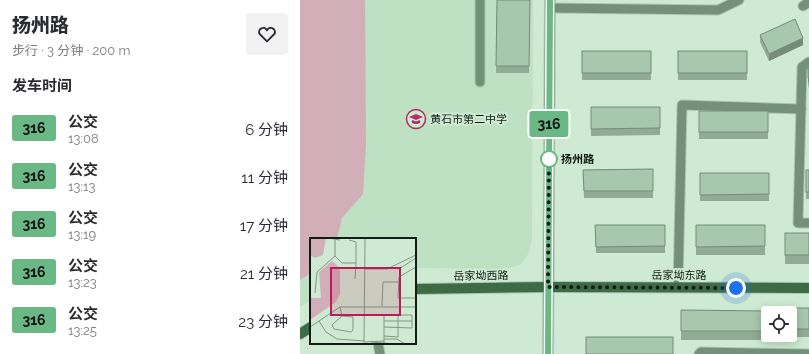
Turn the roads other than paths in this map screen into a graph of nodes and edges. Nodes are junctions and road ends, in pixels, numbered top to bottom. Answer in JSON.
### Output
{"nodes":[{"id":1,"x":480,"y":0,"type":"edge"},
{"id":2,"x":739,"y":0,"type":"edge"},
{"id":3,"x":550,"y":4,"type":"edge"},
{"id":4,"x":809,"y":62,"type":"edge"},
{"id":5,"x":480,"y":82,"type":"dead end"},
{"id":6,"x":801,"y":109,"type":"junction"},
{"id":7,"x":809,"y":224,"type":"edge"},
{"id":8,"x":548,"y":287,"type":"junction"},
{"id":9,"x":678,"y":287,"type":"junction"},
{"id":10,"x":809,"y":288,"type":"edge"},
{"id":11,"x":416,"y":289,"type":"edge"},
{"id":12,"x":310,"y":328,"type":"edge"},
{"id":13,"x":300,"y":334,"type":"edge"},
{"id":14,"x":378,"y":344,"type":"edge"},
{"id":15,"x":380,"y":354,"type":"edge"},
{"id":16,"x":548,"y":354,"type":"edge"},
{"id":17,"x":699,"y":354,"type":"edge"},
{"id":18,"x":797,"y":354,"type":"edge"},
{"id":19,"x":809,"y":354,"type":"edge"}],
"edges":[{"from":1,"to":5,"type":"street"},
{"from":2,"to":3,"type":"street"},
{"from":3,"to":8,"type":"street"},
{"from":4,"to":6,"type":"street"},
{"from":6,"to":7,"type":"street"},
{"from":6,"to":9,"type":"street"},
{"from":8,"to":9,"type":"main road","name":"岳家坳东路"},
{"from":8,"to":11,"type":"main road","name":"岳家坳西路"},
{"from":8,"to":16,"type":"street"},
{"from":9,"to":10,"type":"main road","name":"岳家坳东路"},
{"from":12,"to":13,"type":"main road"},
{"from":14,"to":15,"type":"street"},
{"from":17,"to":18,"type":"street"},
{"from":18,"to":19,"type":"street"}]}
